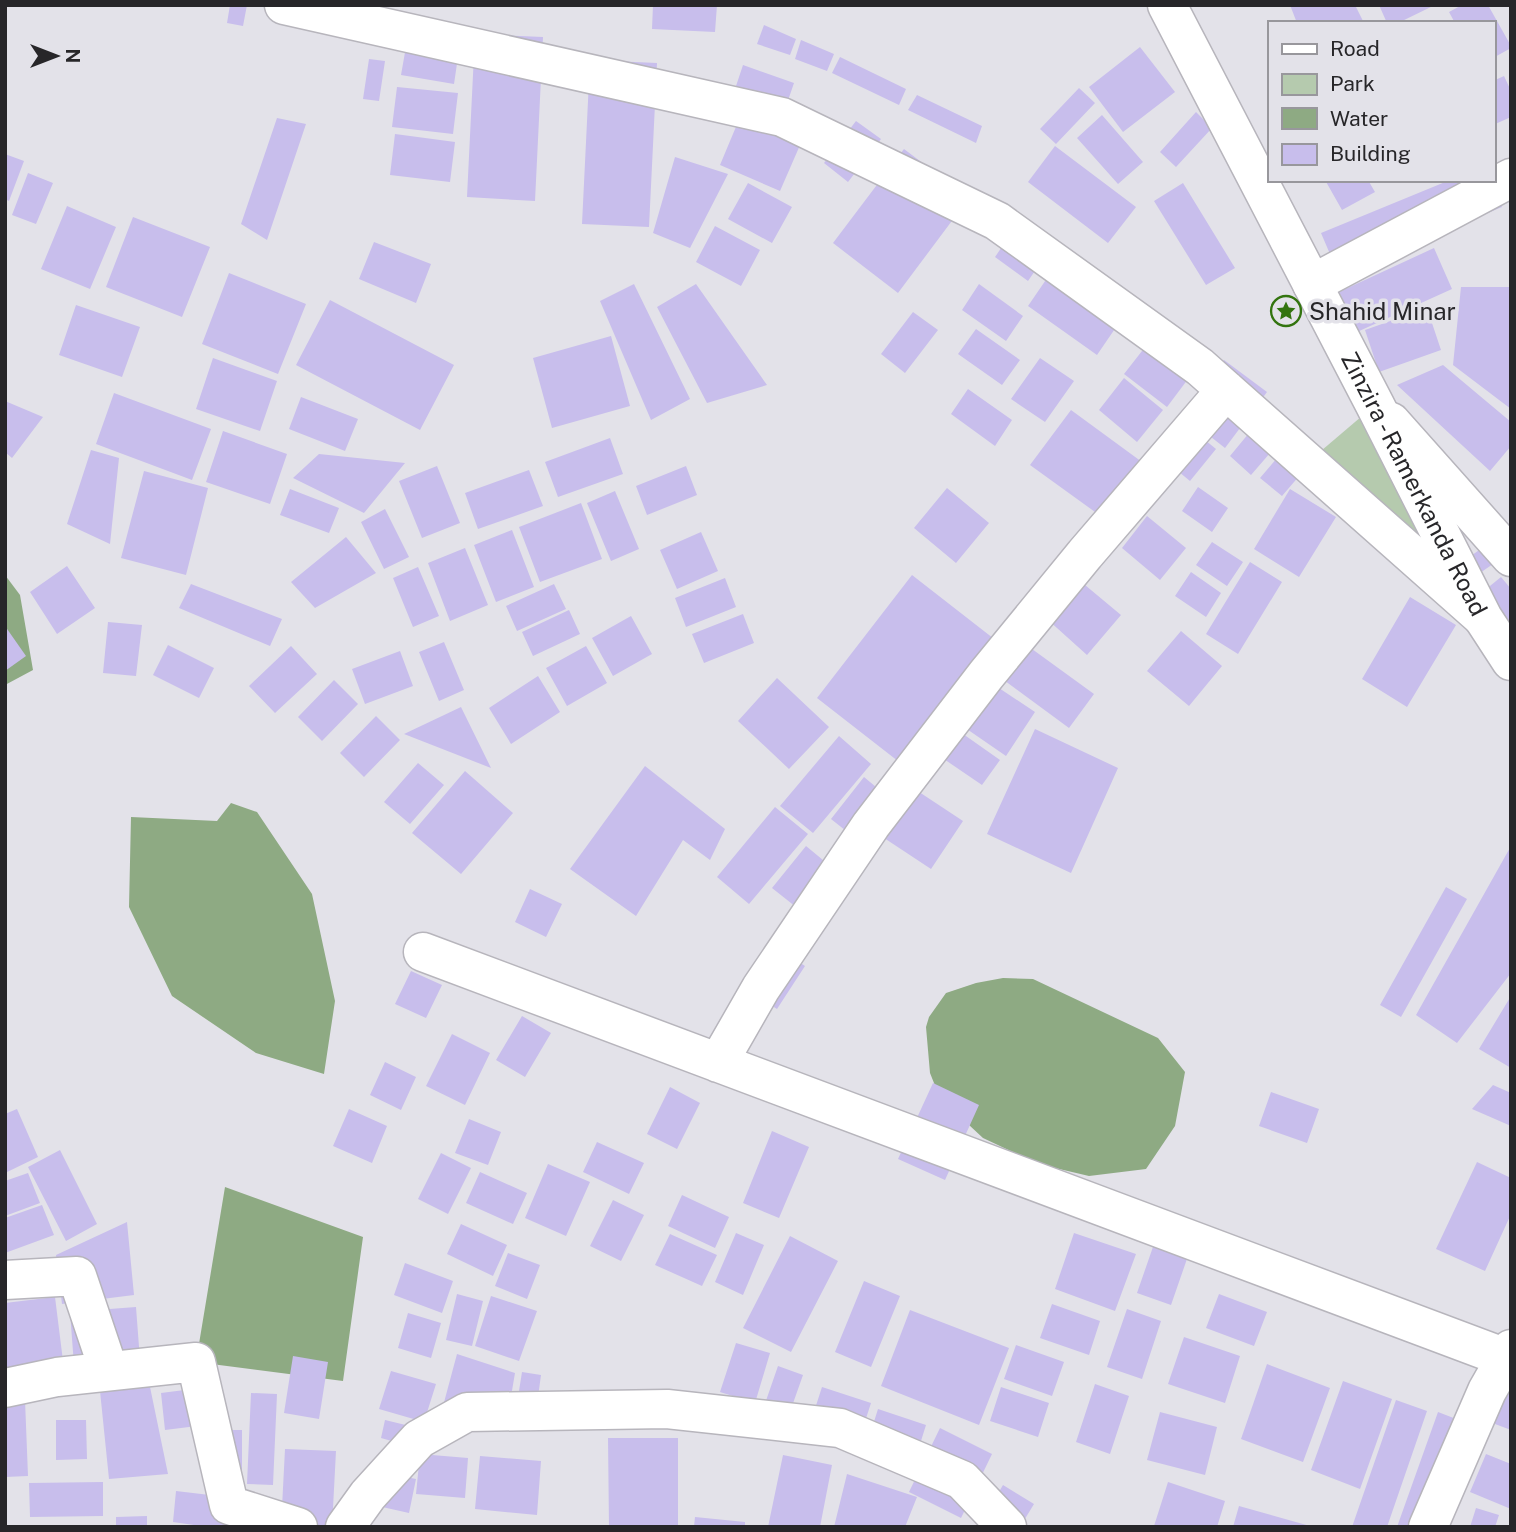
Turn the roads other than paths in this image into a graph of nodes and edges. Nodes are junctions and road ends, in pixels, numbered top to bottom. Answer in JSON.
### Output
{"nodes":[{"id":1,"x":284,"y":5,"type":"edge"},
{"id":2,"x":1167,"y":5,"type":"edge"},
{"id":3,"x":1511,"y":178,"type":"edge"},
{"id":4,"x":1312,"y":284,"type":"junction"},
{"id":5,"x":1226,"y":390,"type":"junction"},
{"id":6,"x":1375,"y":405,"type":"junction"},
{"id":7,"x":1511,"y":557,"type":"edge"},
{"id":8,"x":1483,"y":618,"type":"junction"},
{"id":9,"x":1511,"y":661,"type":"edge"},
{"id":10,"x":423,"y":952,"type":"dead end"},
{"id":11,"x":718,"y":1063,"type":"junction"},
{"id":12,"x":5,"y":1280,"type":"edge"},
{"id":13,"x":1508,"y":1353,"type":"edge"},
{"id":14,"x":109,"y":1371,"type":"junction"},
{"id":15,"x":5,"y":1388,"type":"edge"},
{"id":16,"x":298,"y":1527,"type":"edge"},
{"id":17,"x":345,"y":1527,"type":"edge"},
{"id":18,"x":1007,"y":1527,"type":"edge"},
{"id":19,"x":1428,"y":1527,"type":"edge"}],
"edges":[{"from":1,"to":5,"type":"street"},
{"from":2,"to":4,"type":"street","name":"Zinzira - Ramerkanda Road"},
{"from":3,"to":4,"type":"street"},
{"from":4,"to":6,"type":"street","name":"Zinzira - Ramerkanda Road"},
{"from":5,"to":8,"type":"street"},
{"from":5,"to":11,"type":"street"},
{"from":6,"to":7,"type":"street"},
{"from":6,"to":8,"type":"street","name":"Zinzira - Ramerkanda Road"},
{"from":8,"to":9,"type":"street","name":"Zinzira - Ramerkanda Road"},
{"from":10,"to":11,"type":"street"},
{"from":11,"to":13,"type":"street"},
{"from":12,"to":14,"type":"street"},
{"from":13,"to":19,"type":"street"},
{"from":14,"to":15,"type":"street"},
{"from":14,"to":16,"type":"street"},
{"from":17,"to":18,"type":"street"}]}
